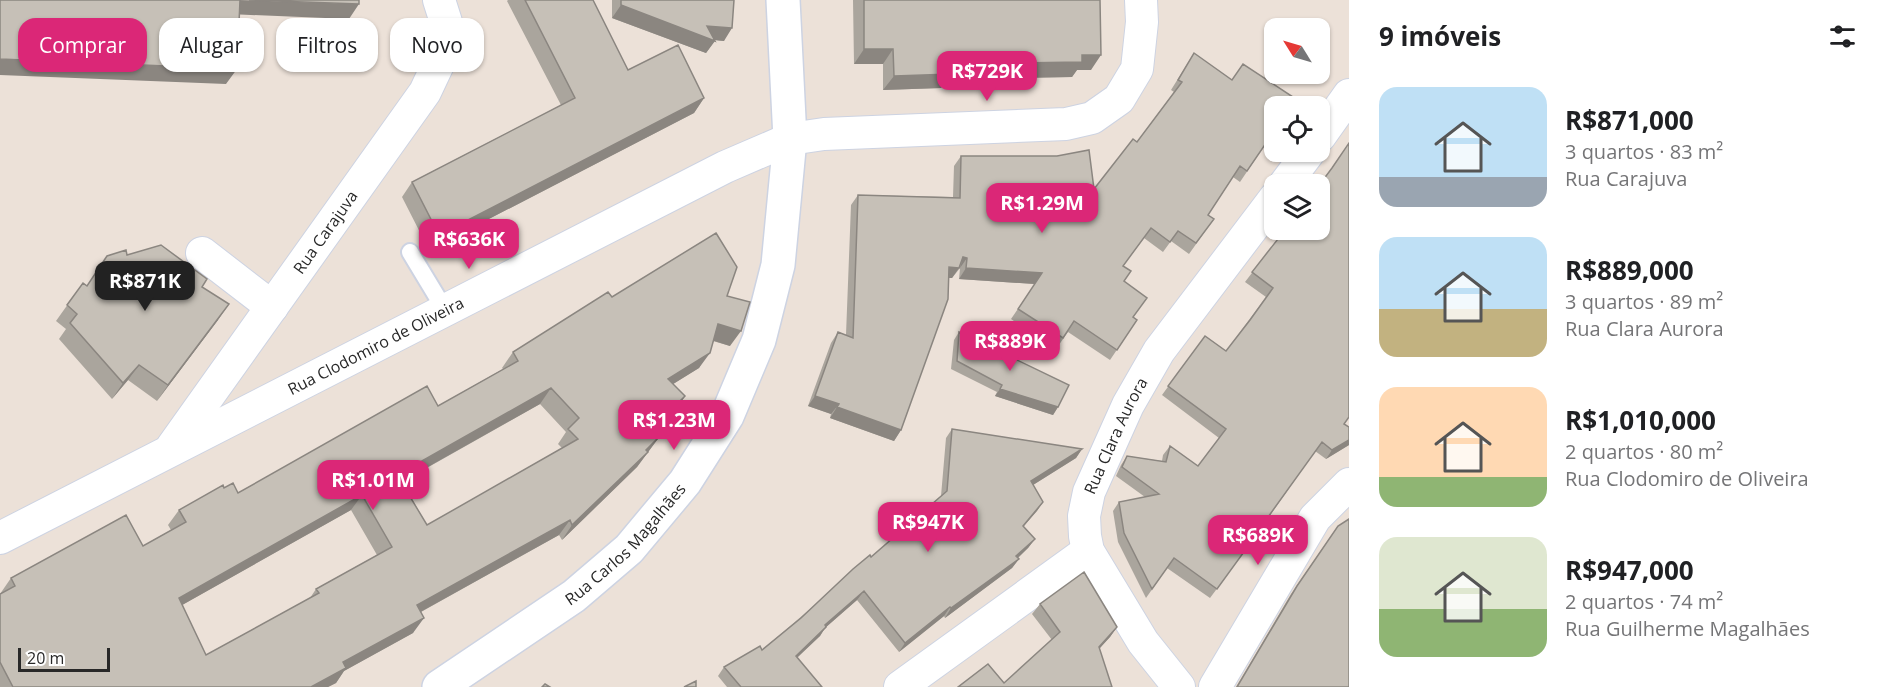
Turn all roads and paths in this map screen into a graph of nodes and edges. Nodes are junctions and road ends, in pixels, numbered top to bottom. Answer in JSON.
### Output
{"nodes":[{"id":1,"x":439,"y":0,"type":"edge"},
{"id":2,"x":783,"y":0,"type":"edge"},
{"id":3,"x":1141,"y":0,"type":"edge"},
{"id":4,"x":1349,"y":94,"type":"edge"},
{"id":5,"x":1330,"y":122,"type":"edge"},
{"id":6,"x":790,"y":139,"type":"junction"},
{"id":7,"x":1264,"y":213,"type":"edge"},
{"id":8,"x":410,"y":252,"type":"dead end"},
{"id":9,"x":202,"y":253,"type":"dead end"},
{"id":10,"x":272,"y":307,"type":"junction"},
{"id":11,"x":445,"y":310,"type":"junction"},
{"id":12,"x":170,"y":450,"type":"junction"},
{"id":13,"x":1349,"y":484,"type":"edge"},
{"id":14,"x":0,"y":538,"type":"edge"},
{"id":15,"x":1088,"y":551,"type":"junction"},
{"id":16,"x":439,"y":687,"type":"edge"},
{"id":17,"x":900,"y":687,"type":"edge"},
{"id":18,"x":1179,"y":687,"type":"edge"},
{"id":19,"x":1215,"y":687,"type":"edge"}],
"edges":[{"from":1,"to":10,"type":"street","name":"Rua Carajuva"},
{"from":2,"to":6,"type":"street"},
{"from":3,"to":6,"type":"street"},
{"from":4,"to":5,"type":"street"},
{"from":6,"to":11,"type":"street","name":"Rua Clodomiro de Oliveira"},
{"from":6,"to":16,"type":"street","name":"Rua Carlos Magalhães"},
{"from":7,"to":15,"type":"street","name":"Rua Clara Aurora"},
{"from":8,"to":11,"type":"lane"},
{"from":9,"to":10,"type":"street"},
{"from":10,"to":12,"type":"street","name":"Rua Carajuva"},
{"from":11,"to":12,"type":"street","name":"Rua Clodomiro de Oliveira"},
{"from":12,"to":14,"type":"street","name":"Rua Clodomiro de Oliveira"},
{"from":13,"to":19,"type":"street"},
{"from":15,"to":17,"type":"street"},
{"from":15,"to":18,"type":"street","name":"Rua Clara Aurora"}]}
